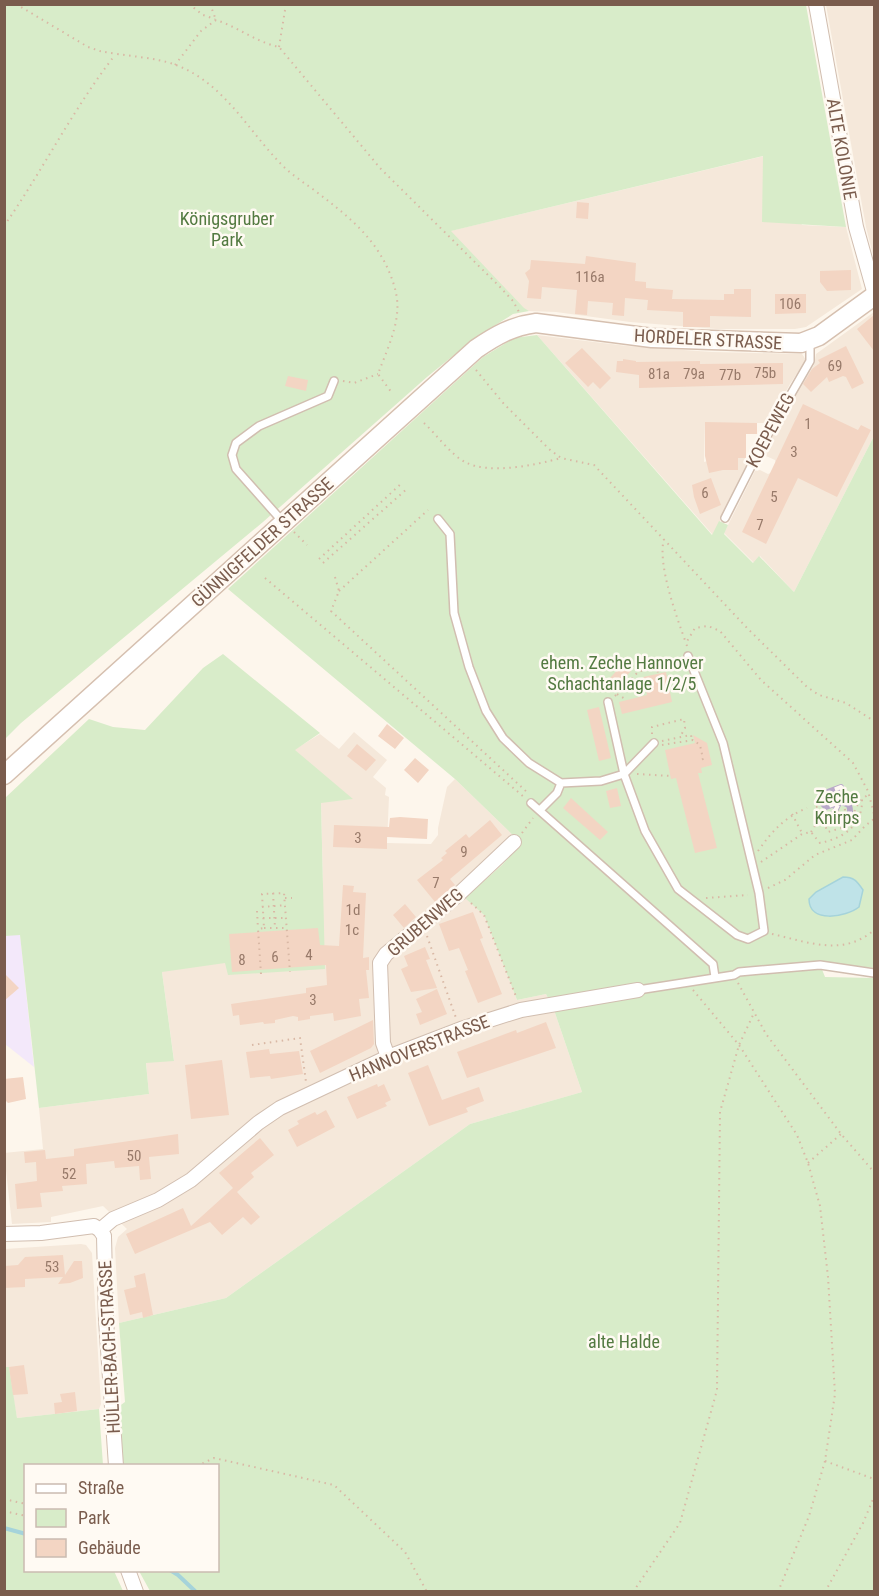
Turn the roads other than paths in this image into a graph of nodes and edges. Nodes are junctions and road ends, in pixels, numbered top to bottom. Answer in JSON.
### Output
{"nodes":[{"id":1,"x":816,"y":4,"type":"edge"},
{"id":2,"x":874,"y":294,"type":"edge"},
{"id":3,"x":528,"y":324,"type":"joint"},
{"id":4,"x":810,"y":341,"type":"junction"},
{"id":5,"x":334,"y":381,"type":"road end"},
{"id":6,"x":724,"y":518,"type":"dead end"},
{"id":7,"x":438,"y":519,"type":"dead end"},
{"id":8,"x":283,"y":522,"type":"junction"},
{"id":9,"x":688,"y":656,"type":"road end"},
{"id":10,"x":608,"y":702,"type":"road end"},
{"id":11,"x":654,"y":743,"type":"road end"},
{"id":12,"x":624,"y":774,"type":"junction"},
{"id":13,"x":4,"y":775,"type":"edge"},
{"id":14,"x":561,"y":783,"type":"junction"},
{"id":15,"x":531,"y":803,"type":"road end"},
{"id":16,"x":538,"y":812,"type":"junction"},
{"id":17,"x":514,"y":842,"type":"road end"},
{"id":18,"x":874,"y":973,"type":"edge"},
{"id":19,"x":715,"y":977,"type":"junction"},
{"id":20,"x":638,"y":990,"type":"joint"},
{"id":21,"x":388,"y":1057,"type":"junction"},
{"id":22,"x":100,"y":1230,"type":"junction"},
{"id":23,"x":4,"y":1234,"type":"edge"},
{"id":24,"x":116,"y":1464,"type":"edge"},
{"id":25,"x":129,"y":1573,"type":"edge"},
{"id":26,"x":135,"y":1592,"type":"edge"}],
"edges":[{"from":1,"to":2,"type":"street","name":"ALTE KOLONIE"},
{"from":2,"to":4,"type":"street"},
{"from":3,"to":4,"type":"street","name":"HORDELER STRASSE"},
{"from":3,"to":8,"type":"street","name":"GÜNNIGFELDER STRASSE"},
{"from":4,"to":6,"type":"lane","name":"KOEPEWEG"},
{"from":5,"to":8,"type":"lane"},
{"from":7,"to":14,"type":"lane"},
{"from":8,"to":13,"type":"street","name":"GÜNNIGFELDER STRASSE"},
{"from":9,"to":12,"type":"lane"},
{"from":10,"to":12,"type":"lane"},
{"from":11,"to":12,"type":"lane"},
{"from":12,"to":14,"type":"lane"},
{"from":14,"to":16,"type":"lane"},
{"from":15,"to":16,"type":"lane"},
{"from":16,"to":19,"type":"lane"},
{"from":17,"to":21,"type":"street","name":"GRUBENWEG"},
{"from":18,"to":19,"type":"lane","name":"HANNOVERSTRASSE"},
{"from":19,"to":20,"type":"lane","name":"HANNOVERSTRASSE"},
{"from":20,"to":21,"type":"street","name":"HANNOVERSTRASSE"},
{"from":21,"to":22,"type":"street","name":"HANNOVERSTRASSE"},
{"from":22,"to":23,"type":"street"},
{"from":22,"to":24,"type":"street","name":"HÜLLER-BACH-STRASSE"},
{"from":25,"to":26,"type":"street"}]}
